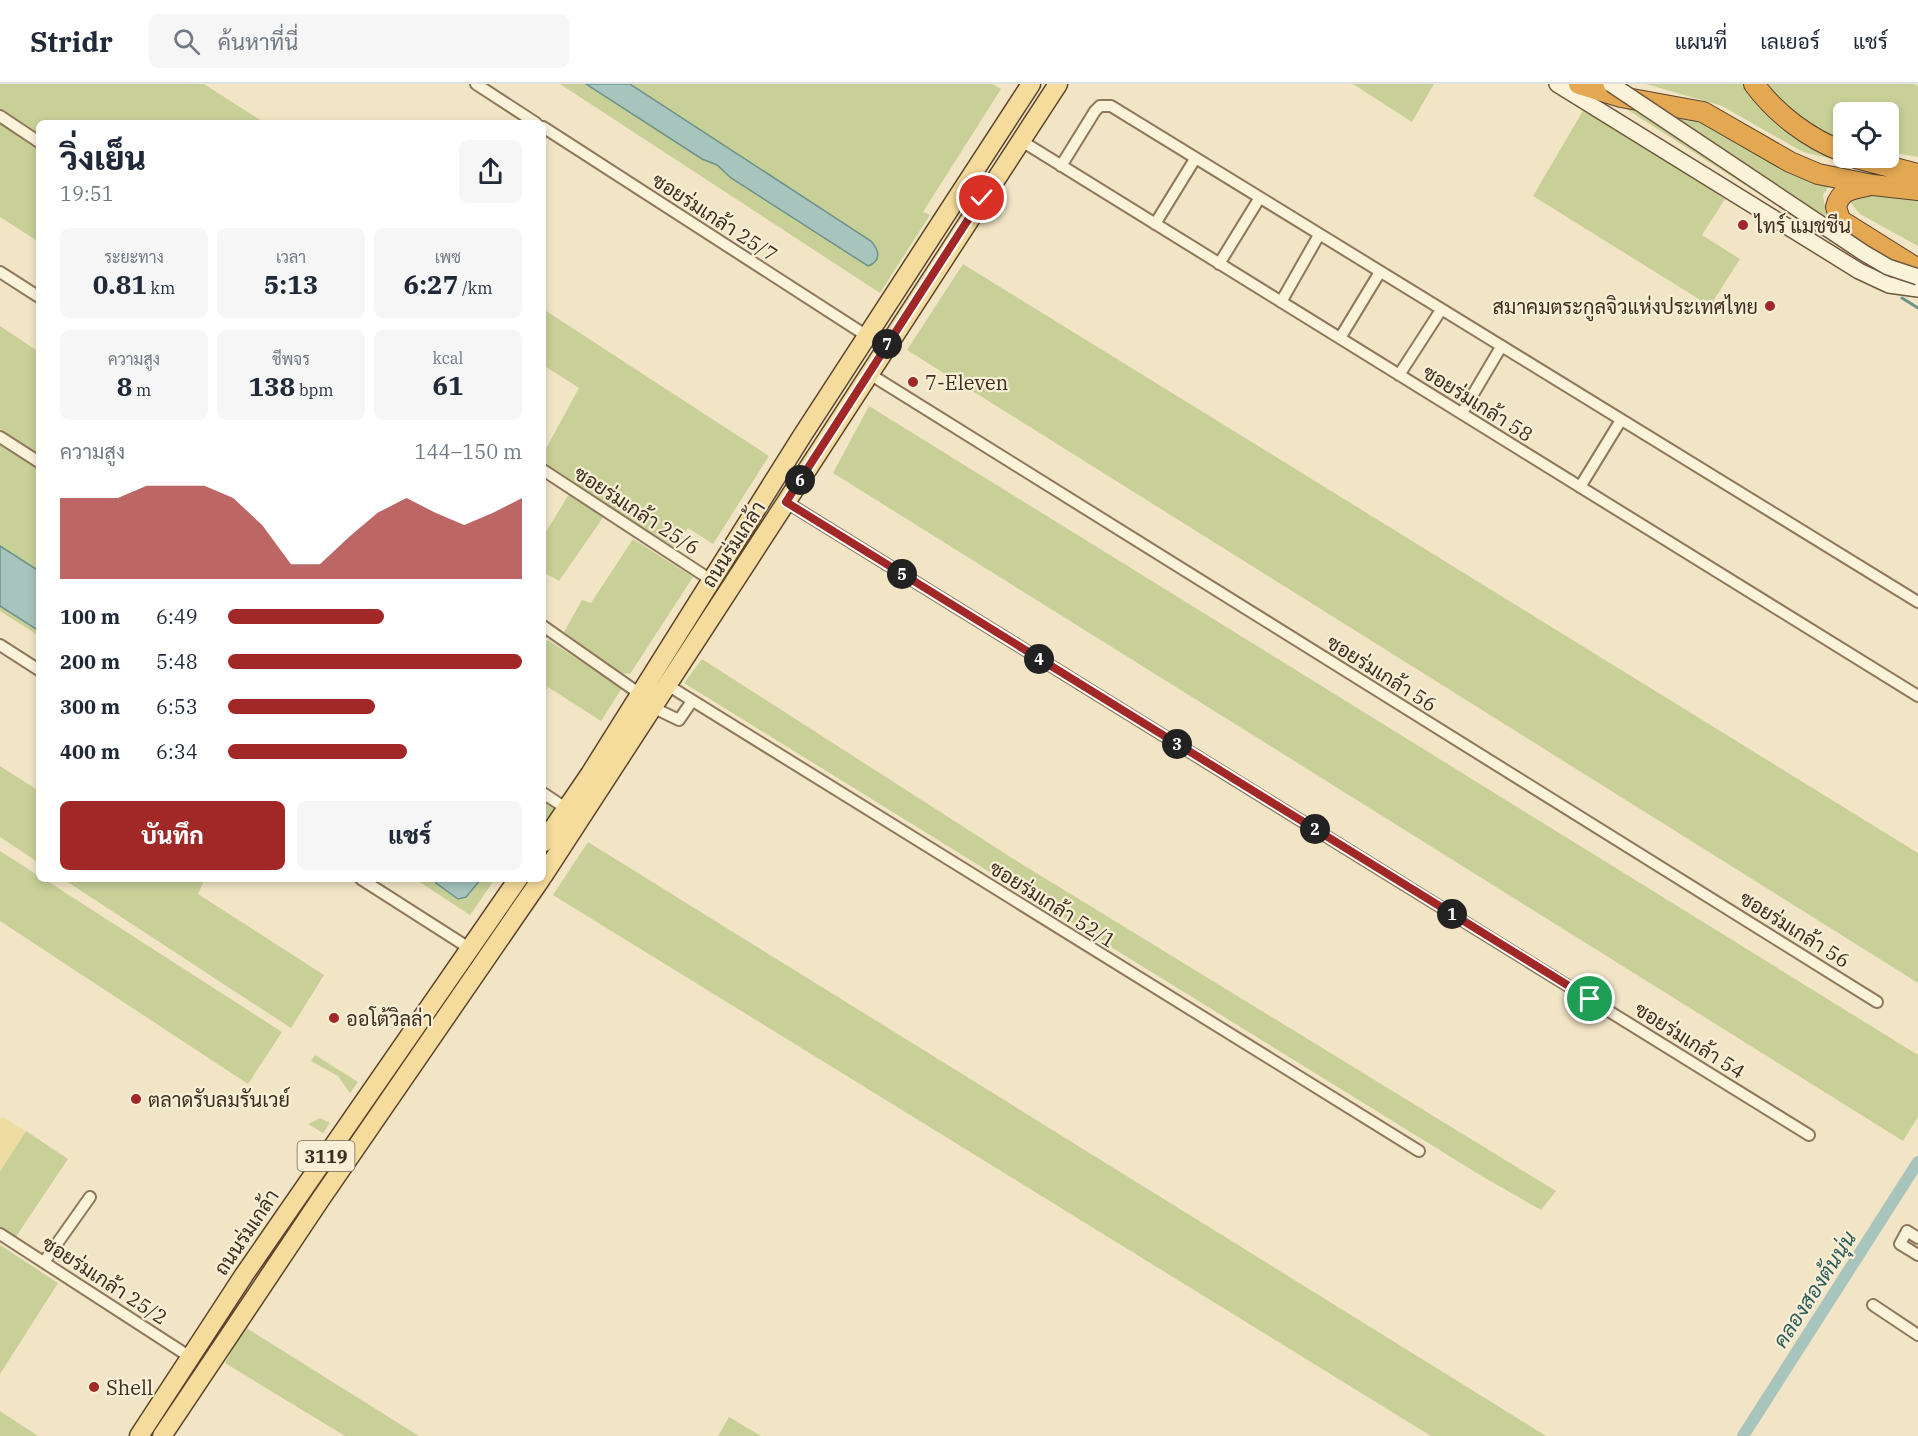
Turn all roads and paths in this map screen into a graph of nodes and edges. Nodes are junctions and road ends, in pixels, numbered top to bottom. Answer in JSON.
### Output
{"nodes":[{"id":1,"x":476,"y":84,"type":"edge"},
{"id":2,"x":1031,"y":84,"type":"edge"},
{"id":3,"x":1058,"y":84,"type":"edge"},
{"id":4,"x":1557,"y":84,"type":"edge"},
{"id":5,"x":1579,"y":84,"type":"edge"},
{"id":6,"x":1611,"y":84,"type":"edge"},
{"id":7,"x":1754,"y":84,"type":"edge"},
{"id":8,"x":0,"y":116,"type":"edge"},
{"id":9,"x":531,"y":120,"type":"edge"},
{"id":10,"x":546,"y":129,"type":"edge"},
{"id":11,"x":36,"y":140,"type":"edge"},
{"id":12,"x":1020,"y":140,"type":"junction"},
{"id":13,"x":1833,"y":146,"type":"edge"},
{"id":14,"x":1196,"y":159,"type":"junction"},
{"id":15,"x":1061,"y":166,"type":"junction"},
{"id":16,"x":1895,"y":168,"type":"edge"},
{"id":17,"x":1918,"y":174,"type":"edge"},
{"id":18,"x":1873,"y":185,"type":"junction"},
{"id":19,"x":1918,"y":190,"type":"edge"},
{"id":20,"x":1259,"y":198,"type":"junction"},
{"id":21,"x":1155,"y":224,"type":"junction"},
{"id":22,"x":1318,"y":235,"type":"junction"},
{"id":23,"x":1219,"y":264,"type":"junction"},
{"id":24,"x":1918,"y":269,"type":"edge"},
{"id":25,"x":0,"y":272,"type":"edge"},
{"id":26,"x":1380,"y":272,"type":"junction"},
{"id":27,"x":1918,"y":277,"type":"edge"},
{"id":28,"x":1889,"y":285,"type":"junction"},
{"id":29,"x":1918,"y":289,"type":"edge"},
{"id":30,"x":36,"y":295,"type":"edge"},
{"id":31,"x":1918,"y":298,"type":"edge"},
{"id":32,"x":1281,"y":302,"type":"junction"},
{"id":33,"x":1441,"y":310,"type":"junction"},
{"id":34,"x":867,"y":336,"type":"junction"},
{"id":35,"x":1340,"y":338,"type":"junction"},
{"id":36,"x":1501,"y":347,"type":"junction"},
{"id":37,"x":868,"y":373,"type":"junction"},
{"id":38,"x":1399,"y":375,"type":"junction"},
{"id":39,"x":1462,"y":413,"type":"junction"},
{"id":40,"x":1621,"y":420,"type":"junction"},
{"id":41,"x":0,"y":437,"type":"edge"},
{"id":42,"x":36,"y":460,"type":"edge"},
{"id":43,"x":546,"y":472,"type":"edge"},
{"id":44,"x":1580,"y":487,"type":"junction"},
{"id":45,"x":786,"y":502,"type":"junction"},
{"id":46,"x":711,"y":580,"type":"junction"},
{"id":47,"x":1918,"y":602,"type":"edge"},
{"id":48,"x":546,"y":628,"type":"edge"},
{"id":49,"x":0,"y":645,"type":"edge"},
{"id":50,"x":36,"y":668,"type":"edge"},
{"id":51,"x":669,"y":686,"type":"junction"},
{"id":52,"x":640,"y":694,"type":"junction"},
{"id":53,"x":1918,"y":696,"type":"edge"},
{"id":54,"x":692,"y":701,"type":"junction"},
{"id":55,"x":654,"y":708,"type":"junction"},
{"id":56,"x":546,"y":795,"type":"edge"},
{"id":57,"x":567,"y":809,"type":"junction"},
{"id":58,"x":546,"y":839,"type":"edge"},
{"id":59,"x":546,"y":871,"type":"edge"},
{"id":60,"x":366,"y":882,"type":"edge"},
{"id":61,"x":516,"y":882,"type":"edge"},
{"id":62,"x":539,"y":882,"type":"edge"},
{"id":63,"x":469,"y":948,"type":"junction"},
{"id":64,"x":1877,"y":1002,"type":"dead end"},
{"id":65,"x":1809,"y":1134,"type":"dead end"},
{"id":66,"x":1419,"y":1151,"type":"dead end"},
{"id":67,"x":90,"y":1197,"type":"dead end"},
{"id":68,"x":0,"y":1234,"type":"edge"},
{"id":69,"x":1918,"y":1238,"type":"edge"},
{"id":70,"x":1918,"y":1256,"type":"edge"},
{"id":71,"x":44,"y":1262,"type":"junction"},
{"id":72,"x":1873,"y":1305,"type":"dead end"},
{"id":73,"x":1918,"y":1335,"type":"edge"},
{"id":74,"x":190,"y":1357,"type":"junction"},
{"id":75,"x":139,"y":1436,"type":"edge"},
{"id":76,"x":162,"y":1436,"type":"edge"}],
"edges":[{"from":1,"to":9,"type":"street"},
{"from":2,"to":34,"type":"main road","name":"ถนนร่มเกล้า"},
{"from":3,"to":12,"type":"main road","name":"ถนนร่มเกล้า","number":"3119"},
{"from":4,"to":28,"type":"main road"},
{"from":5,"to":18,"type":"highway"},
{"from":6,"to":27,"type":"main road","bridge":true},
{"from":7,"to":13,"type":"highway"},
{"from":8,"to":11,"type":"street"},
{"from":10,"to":34,"type":"street","name":"ซอยร่มเกล้า 25/7"},
{"from":12,"to":15,"type":"street","name":"ซอยร่มเกล้า 58"},
{"from":12,"to":37,"type":"main road","name":"ถนนร่มเกล้า","number":"3119"},
{"from":14,"to":15,"type":"street"},
{"from":14,"to":20,"type":"street"},
{"from":14,"to":21,"type":"street"},
{"from":15,"to":21,"type":"street","name":"ซอยร่มเกล้า 58"},
{"from":16,"to":17,"type":"highway"},
{"from":18,"to":19,"type":"highway"},
{"from":18,"to":24,"type":"highway"},
{"from":20,"to":22,"type":"street"},
{"from":20,"to":23,"type":"street"},
{"from":21,"to":23,"type":"street","name":"ซอยร่มเกล้า 58"},
{"from":22,"to":26,"type":"street"},
{"from":22,"to":32,"type":"street"},
{"from":23,"to":32,"type":"street","name":"ซอยร่มเกล้า 58"},
{"from":25,"to":30,"type":"street"},
{"from":26,"to":33,"type":"street"},
{"from":26,"to":35,"type":"street"},
{"from":28,"to":29,"type":"main road"},
{"from":28,"to":31,"type":"street"},
{"from":32,"to":35,"type":"street","name":"ซอยร่มเกล้า 58"},
{"from":33,"to":36,"type":"street"},
{"from":33,"to":38,"type":"street"},
{"from":34,"to":46,"type":"main road","name":"ถนนร่มเกล้า"},
{"from":35,"to":38,"type":"street","name":"ซอยร่มเกล้า 58"},
{"from":36,"to":39,"type":"street"},
{"from":36,"to":40,"type":"street"},
{"from":37,"to":45,"type":"main road","name":"ถนนร่มเกล้า","number":"3119"},
{"from":37,"to":64,"type":"street","name":"ซอยร่มเกล้า 56"},
{"from":38,"to":39,"type":"street","name":"ซอยร่มเกล้า 58"},
{"from":39,"to":44,"type":"street","name":"ซอยร่มเกล้า 58"},
{"from":40,"to":44,"type":"street"},
{"from":40,"to":47,"type":"street"},
{"from":41,"to":42,"type":"street"},
{"from":43,"to":46,"type":"street","name":"ซอยร่มเกล้า 25/6"},
{"from":44,"to":53,"type":"street","name":"ซอยร่มเกล้า 58"},
{"from":45,"to":51,"type":"main road","name":"ถนนร่มเกล้า","number":"3119"},
{"from":45,"to":65,"type":"street","name":"ซอยร่มเกล้า 54"},
{"from":46,"to":52,"type":"main road","name":"ถนนร่มเกล้า"},
{"from":48,"to":52,"type":"street"},
{"from":49,"to":50,"type":"street"},
{"from":51,"to":54,"type":"street","name":"ซอยร่มเกล้า 52/1"},
{"from":51,"to":55,"type":"main road","name":"ถนนร่มเกล้า","number":"3119"},
{"from":52,"to":57,"type":"main road","name":"ถนนร่มเกล้า"},
{"from":54,"to":55,"type":"street"},
{"from":54,"to":66,"type":"street","name":"ซอยร่มเกล้า 52/1"},
{"from":55,"to":59,"type":"main road","name":"ถนนร่มเกล้า","number":"3119"},
{"from":56,"to":57,"type":"street"},
{"from":57,"to":58,"type":"main road","name":"ถนนร่มเกล้า"},
{"from":60,"to":63,"type":"street"},
{"from":61,"to":63,"type":"main road","name":"ถนนร่มเกล้า","number":"3119"},
{"from":62,"to":76,"type":"main road","name":"ถนนร่มเกล้า","number":"3119"},
{"from":63,"to":74,"type":"main road","name":"ถนนร่มเกล้า","number":"3119"},
{"from":67,"to":71,"type":"street"},
{"from":68,"to":71,"type":"street","name":"ซอยร่มเกล้า 25/2"},
{"from":69,"to":70,"type":"street"},
{"from":71,"to":74,"type":"street","name":"ซอยร่มเกล้า 25/2"},
{"from":72,"to":73,"type":"street"},
{"from":74,"to":75,"type":"main road","name":"ถนนร่มเกล้า","number":"3119"}]}
